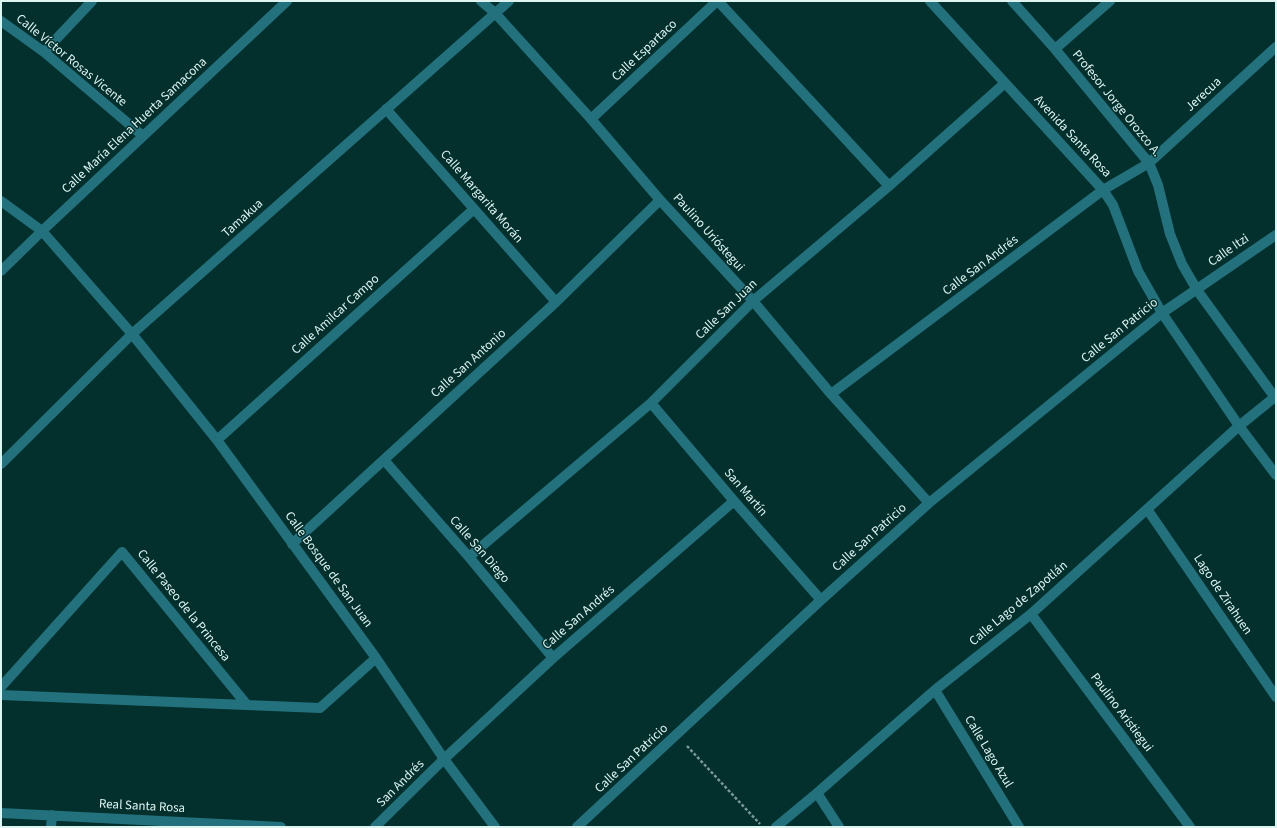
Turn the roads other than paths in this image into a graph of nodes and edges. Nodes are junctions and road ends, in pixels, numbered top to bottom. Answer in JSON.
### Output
{"nodes":[{"id":1,"x":92,"y":1,"type":"edge"},
{"id":2,"x":287,"y":1,"type":"edge"},
{"id":3,"x":481,"y":1,"type":"edge"},
{"id":4,"x":508,"y":1,"type":"edge"},
{"id":5,"x":718,"y":1,"type":"edge"},
{"id":6,"x":930,"y":1,"type":"edge"},
{"id":7,"x":1012,"y":1,"type":"edge"},
{"id":8,"x":1110,"y":1,"type":"edge"},
{"id":9,"x":495,"y":13,"type":"junction"},
{"id":10,"x":1,"y":21,"type":"edge"},
{"id":11,"x":1276,"y":47,"type":"edge"},
{"id":12,"x":1055,"y":49,"type":"junction"},
{"id":13,"x":44,"y":52,"type":"junction"},
{"id":14,"x":1005,"y":84,"type":"junction"},
{"id":15,"x":386,"y":109,"type":"junction"},
{"id":16,"x":591,"y":119,"type":"junction"},
{"id":17,"x":143,"y":136,"type":"junction"},
{"id":18,"x":1149,"y":163,"type":"junction"},
{"id":19,"x":889,"y":186,"type":"junction"},
{"id":20,"x":1103,"y":190,"type":"junction"},
{"id":21,"x":660,"y":200,"type":"junction"},
{"id":22,"x":1,"y":201,"type":"edge"},
{"id":23,"x":474,"y":209,"type":"junction"},
{"id":24,"x":42,"y":231,"type":"junction"},
{"id":25,"x":1276,"y":235,"type":"edge"},
{"id":26,"x":1,"y":271,"type":"edge"},
{"id":27,"x":1197,"y":290,"type":"junction"},
{"id":28,"x":753,"y":301,"type":"junction"},
{"id":29,"x":556,"y":302,"type":"junction"},
{"id":30,"x":1162,"y":313,"type":"junction"},
{"id":31,"x":132,"y":334,"type":"junction"},
{"id":32,"x":831,"y":394,"type":"junction"},
{"id":33,"x":1276,"y":398,"type":"edge"},
{"id":34,"x":651,"y":403,"type":"junction"},
{"id":35,"x":1239,"y":426,"type":"junction"},
{"id":36,"x":217,"y":440,"type":"junction"},
{"id":37,"x":384,"y":460,"type":"junction"},
{"id":38,"x":1,"y":464,"type":"edge"},
{"id":39,"x":1276,"y":475,"type":"edge"},
{"id":40,"x":734,"y":501,"type":"junction"},
{"id":41,"x":929,"y":503,"type":"junction"},
{"id":42,"x":1147,"y":509,"type":"junction"},
{"id":43,"x":292,"y":544,"type":"junction"},
{"id":44,"x":469,"y":557,"type":"junction"},
{"id":45,"x":821,"y":600,"type":"junction"},
{"id":46,"x":1031,"y":614,"type":"junction"},
{"id":47,"x":376,"y":658,"type":"junction"},
{"id":48,"x":553,"y":658,"type":"junction"},
{"id":49,"x":1,"y":687,"type":"edge"},
{"id":50,"x":936,"y":690,"type":"junction"},
{"id":51,"x":1,"y":695,"type":"edge"},
{"id":52,"x":1276,"y":696,"type":"edge"},
{"id":53,"x":247,"y":705,"type":"junction"},
{"id":54,"x":444,"y":759,"type":"junction"},
{"id":55,"x":816,"y":793,"type":"junction"},
{"id":56,"x":1,"y":813,"type":"edge"},
{"id":57,"x":52,"y":815,"type":"junction"},
{"id":58,"x":179,"y":824,"type":"edge"},
{"id":59,"x":51,"y":827,"type":"edge"},
{"id":60,"x":281,"y":827,"type":"edge"},
{"id":61,"x":375,"y":827,"type":"edge"},
{"id":62,"x":495,"y":827,"type":"edge"},
{"id":63,"x":577,"y":827,"type":"edge"},
{"id":64,"x":776,"y":827,"type":"edge"},
{"id":65,"x":839,"y":827,"type":"edge"},
{"id":66,"x":1018,"y":827,"type":"edge"},
{"id":67,"x":1190,"y":827,"type":"edge"}],
"edges":[{"from":1,"to":13,"type":"street"},
{"from":2,"to":17,"type":"street","name":"Calle María Elena Huerta Samacona"},
{"from":3,"to":9,"type":"street","name":"Paulino Urióstegui"},
{"from":4,"to":9,"type":"street","name":"Tamakua"},
{"from":5,"to":16,"type":"street","name":"Calle Espartaco"},
{"from":5,"to":19,"type":"street"},
{"from":6,"to":14,"type":"street","name":"Avenida Santa Rosa"},
{"from":7,"to":12,"type":"street","name":"Profesor Jorge Orozco A."},
{"from":8,"to":12,"type":"street"},
{"from":9,"to":15,"type":"street","name":"Tamakua"},
{"from":9,"to":16,"type":"street","name":"Paulino Urióstegui"},
{"from":10,"to":13,"type":"street","name":"Calle Víctor Rosas Vicente"},
{"from":11,"to":18,"type":"street","name":"Jerecua"},
{"from":12,"to":18,"type":"street","name":"Profesor Jorge Orozco A."},
{"from":13,"to":17,"type":"street","name":"Calle Víctor Rosas Vicente"},
{"from":14,"to":19,"type":"street","name":"Calle San Juan"},
{"from":14,"to":20,"type":"street","name":"Avenida Santa Rosa"},
{"from":15,"to":23,"type":"street","name":"Calle Margarita Morán"},
{"from":15,"to":31,"type":"street","name":"Tamakua"},
{"from":16,"to":21,"type":"street","name":"Paulino Urióstegui"},
{"from":17,"to":24,"type":"street","name":"Calle María Elena Huerta Samacona"},
{"from":18,"to":20,"type":"street","name":"Calle San Andrés"},
{"from":18,"to":27,"type":"street","name":"Profesor Jorge Orozco A."},
{"from":19,"to":28,"type":"street","name":"Calle San Juan"},
{"from":20,"to":30,"type":"street","name":"Avenida Santa Rosa"},
{"from":20,"to":32,"type":"street","name":"Calle San Andrés"},
{"from":21,"to":28,"type":"street","name":"Paulino Urióstegui"},
{"from":21,"to":29,"type":"street","name":"Calle San Antonio"},
{"from":22,"to":24,"type":"street","name":"Calle Bosque de San Juan"},
{"from":23,"to":29,"type":"street","name":"Calle Margarita Morán"},
{"from":23,"to":36,"type":"street","name":"Calle Amilcar Campo"},
{"from":24,"to":26,"type":"street","name":"Calle María Elena Huerta Samacona"},
{"from":24,"to":31,"type":"street","name":"Calle Bosque de San Juan"},
{"from":25,"to":27,"type":"street","name":"Calle Itzi"},
{"from":27,"to":30,"type":"street","name":"Calle San Patricio"},
{"from":27,"to":33,"type":"street","name":"Profesor Jorge Orozco A."},
{"from":28,"to":32,"type":"street","name":"Paulino Urióstegui"},
{"from":28,"to":34,"type":"street","name":"Calle San Juan"},
{"from":29,"to":37,"type":"street","name":"Calle San Antonio"},
{"from":30,"to":35,"type":"street","name":"Avenida Santa Rosa"},
{"from":30,"to":41,"type":"street","name":"Calle San Patricio"},
{"from":31,"to":36,"type":"street","name":"Calle Bosque de San Juan"},
{"from":31,"to":38,"type":"street","name":"Tamakua"},
{"from":32,"to":41,"type":"street","name":"Paulino Urióstegui"},
{"from":33,"to":35,"type":"street","name":"Calle Lago de Zapotlán"},
{"from":34,"to":40,"type":"street","name":"San Martín"},
{"from":34,"to":44,"type":"street","name":"Calle San Juan"},
{"from":35,"to":39,"type":"street","name":"Avenida Santa Rosa"},
{"from":35,"to":42,"type":"street","name":"Calle Lago de Zapotlán"},
{"from":36,"to":43,"type":"street","name":"Calle Bosque de San Juan"},
{"from":37,"to":43,"type":"street","name":"Calle San Antonio"},
{"from":37,"to":44,"type":"street","name":"Calle San Diego"},
{"from":40,"to":45,"type":"street","name":"San Martín"},
{"from":40,"to":48,"type":"street","name":"Calle San Andrés"},
{"from":41,"to":45,"type":"street","name":"Calle San Patricio"},
{"from":42,"to":46,"type":"street","name":"Calle Lago de Zapotlán"},
{"from":42,"to":52,"type":"street","name":"Lago de Zirahuen"},
{"from":43,"to":47,"type":"street","name":"Calle Bosque de San Juan"},
{"from":44,"to":48,"type":"street","name":"Calle San Diego"},
{"from":45,"to":63,"type":"street","name":"Calle San Patricio"},
{"from":46,"to":50,"type":"street","name":"Calle Lago de Zapotlán"},
{"from":46,"to":67,"type":"street","name":"Paulino Aristiegui"},
{"from":47,"to":53,"type":"street"},
{"from":47,"to":54,"type":"street","name":"Calle Bosque de San Juan"},
{"from":48,"to":54,"type":"street","name":"Calle San Andrés"},
{"from":49,"to":53,"type":"street","name":"Calle Paseo de la Princesa"},
{"from":50,"to":55,"type":"street","name":"Calle Lago de Zapotlán"},
{"from":50,"to":66,"type":"street","name":"Calle Lago Azul"},
{"from":51,"to":53,"type":"street"},
{"from":54,"to":61,"type":"street","name":"San Andrés"},
{"from":54,"to":62,"type":"street","name":"Calle Bosque de San Juan"},
{"from":55,"to":64,"type":"street","name":"Calle Lago de Zapotlán"},
{"from":55,"to":65,"type":"street"},
{"from":56,"to":57,"type":"street","name":"Real Santa Rosa"},
{"from":57,"to":58,"type":"street","name":"Real Santa Rosa"},
{"from":57,"to":59,"type":"street"},
{"from":58,"to":60,"type":"street","name":"Real Santa Rosa"}]}
